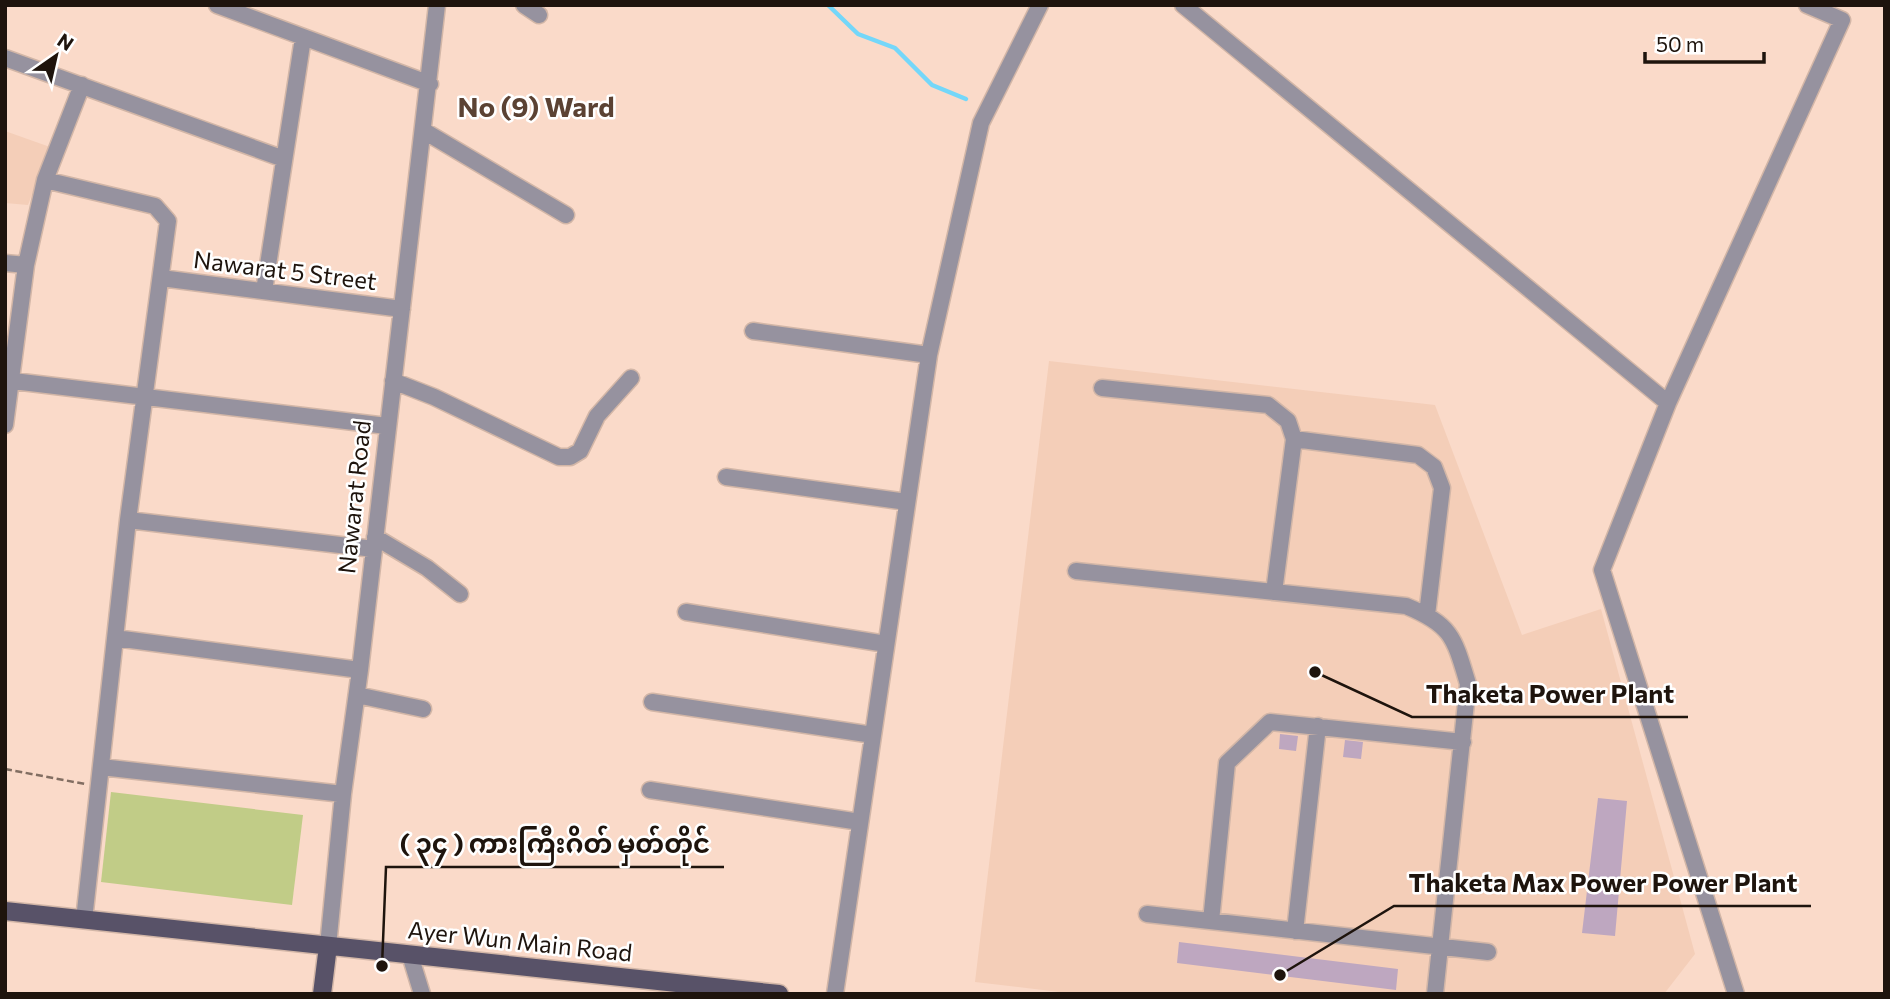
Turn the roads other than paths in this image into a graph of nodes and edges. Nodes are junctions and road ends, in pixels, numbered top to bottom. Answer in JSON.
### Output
{"nodes":[{"id":1,"x":217,"y":5,"type":"edge"},
{"id":2,"x":437,"y":5,"type":"edge"},
{"id":3,"x":524,"y":5,"type":"edge"},
{"id":4,"x":1040,"y":5,"type":"edge"},
{"id":5,"x":1183,"y":5,"type":"edge"},
{"id":6,"x":1807,"y":5,"type":"edge"},
{"id":7,"x":539,"y":16,"type":"dead end"},
{"id":8,"x":303,"y":38,"type":"junction"},
{"id":9,"x":5,"y":58,"type":"edge"},
{"id":10,"x":430,"y":84,"type":"junction"},
{"id":11,"x":82,"y":85,"type":"junction"},
{"id":12,"x":424,"y":131,"type":"junction"},
{"id":13,"x":284,"y":159,"type":"junction"},
{"id":14,"x":46,"y":180,"type":"junction"},
{"id":15,"x":566,"y":215,"type":"dead end"},
{"id":16,"x":5,"y":263,"type":"edge"},
{"id":17,"x":26,"y":265,"type":"junction"},
{"id":18,"x":161,"y":278,"type":"junction"},
{"id":19,"x":264,"y":291,"type":"junction"},
{"id":20,"x":402,"y":309,"type":"junction"},
{"id":21,"x":754,"y":331,"type":"dead end"},
{"id":22,"x":929,"y":355,"type":"junction"},
{"id":23,"x":631,"y":378,"type":"dead end"},
{"id":24,"x":8,"y":380,"type":"edge"},
{"id":25,"x":393,"y":381,"type":"junction"},
{"id":26,"x":1102,"y":388,"type":"dead end"},
{"id":27,"x":144,"y":397,"type":"junction"},
{"id":28,"x":1668,"y":403,"type":"junction"},
{"id":29,"x":5,"y":425,"type":"edge"},
{"id":30,"x":387,"y":426,"type":"junction"},
{"id":31,"x":1294,"y":439,"type":"junction"},
{"id":32,"x":726,"y":477,"type":"dead end"},
{"id":33,"x":907,"y":502,"type":"junction"},
{"id":34,"x":128,"y":520,"type":"junction"},
{"id":35,"x":375,"y":543,"type":"junction"},
{"id":36,"x":1076,"y":571,"type":"dead end"},
{"id":37,"x":1274,"y":592,"type":"junction"},
{"id":38,"x":460,"y":594,"type":"dead end"},
{"id":39,"x":686,"y":612,"type":"dead end"},
{"id":40,"x":1427,"y":615,"type":"junction"},
{"id":41,"x":115,"y":638,"type":"junction"},
{"id":42,"x":887,"y":644,"type":"junction"},
{"id":43,"x":360,"y":670,"type":"junction"},
{"id":44,"x":357,"y":695,"type":"junction"},
{"id":45,"x":652,"y":702,"type":"dead end"},
{"id":46,"x":423,"y":709,"type":"dead end"},
{"id":47,"x":1318,"y":726,"type":"junction"},
{"id":48,"x":873,"y":735,"type":"junction"},
{"id":49,"x":1463,"y":742,"type":"junction"},
{"id":50,"x":101,"y":767,"type":"junction"},
{"id":51,"x":650,"y":790,"type":"dead end"},
{"id":52,"x":343,"y":794,"type":"junction"},
{"id":53,"x":860,"y":822,"type":"junction"},
{"id":54,"x":5,"y":911,"type":"edge"},
{"id":55,"x":1147,"y":914,"type":"dead end"},
{"id":56,"x":84,"y":920,"type":"junction"},
{"id":57,"x":1211,"y":921,"type":"junction"},
{"id":58,"x":1294,"y":931,"type":"junction"},
{"id":59,"x":328,"y":946,"type":"junction"},
{"id":60,"x":1440,"y":948,"type":"junction"},
{"id":61,"x":1488,"y":952,"type":"dead end"},
{"id":62,"x":410,"y":955,"type":"junction"},
{"id":63,"x":699,"y":990,"type":"edge"},
{"id":64,"x":322,"y":994,"type":"edge"},
{"id":65,"x":422,"y":994,"type":"edge"},
{"id":66,"x":779,"y":994,"type":"edge"},
{"id":67,"x":835,"y":994,"type":"edge"},
{"id":68,"x":1435,"y":994,"type":"edge"},
{"id":69,"x":1736,"y":994,"type":"edge"}],
"edges":[{"from":1,"to":8,"type":"street"},
{"from":2,"to":10,"type":"street","name":"Nawarat Road"},
{"from":3,"to":7,"type":"street"},
{"from":4,"to":22,"type":"street"},
{"from":5,"to":28,"type":"street"},
{"from":6,"to":28,"type":"street"},
{"from":8,"to":10,"type":"street"},
{"from":8,"to":13,"type":"street"},
{"from":9,"to":11,"type":"street"},
{"from":10,"to":12,"type":"street","name":"Nawarat Road"},
{"from":11,"to":13,"type":"street"},
{"from":11,"to":14,"type":"street"},
{"from":12,"to":15,"type":"street"},
{"from":12,"to":20,"type":"street","name":"Nawarat Road"},
{"from":13,"to":19,"type":"street"},
{"from":14,"to":17,"type":"street"},
{"from":14,"to":18,"type":"street"},
{"from":16,"to":17,"type":"street"},
{"from":17,"to":24,"type":"street"},
{"from":18,"to":19,"type":"street","name":"Nawarat 5 Street"},
{"from":18,"to":27,"type":"street"},
{"from":19,"to":20,"type":"street","name":"Nawarat 5 Street"},
{"from":20,"to":25,"type":"street","name":"Nawarat Road"},
{"from":21,"to":22,"type":"street"},
{"from":22,"to":33,"type":"street"},
{"from":23,"to":25,"type":"street"},
{"from":24,"to":27,"type":"street"},
{"from":24,"to":29,"type":"street"},
{"from":25,"to":30,"type":"street","name":"Nawarat Road"},
{"from":26,"to":31,"type":"street"},
{"from":27,"to":30,"type":"street"},
{"from":27,"to":34,"type":"street"},
{"from":28,"to":69,"type":"street"},
{"from":30,"to":35,"type":"street","name":"Nawarat Road"},
{"from":31,"to":37,"type":"street"},
{"from":31,"to":40,"type":"street"},
{"from":32,"to":33,"type":"street"},
{"from":33,"to":42,"type":"street"},
{"from":34,"to":35,"type":"street"},
{"from":34,"to":41,"type":"street"},
{"from":35,"to":38,"type":"street"},
{"from":35,"to":43,"type":"street","name":"Nawarat Road"},
{"from":36,"to":37,"type":"street"},
{"from":37,"to":40,"type":"street"},
{"from":39,"to":42,"type":"street"},
{"from":40,"to":49,"type":"street"},
{"from":41,"to":43,"type":"street"},
{"from":41,"to":50,"type":"street"},
{"from":42,"to":48,"type":"street"},
{"from":43,"to":44,"type":"street","name":"Nawarat Road"},
{"from":44,"to":46,"type":"street"},
{"from":44,"to":52,"type":"street","name":"Nawarat Road"},
{"from":45,"to":48,"type":"street"},
{"from":47,"to":49,"type":"street"},
{"from":47,"to":57,"type":"street"},
{"from":47,"to":58,"type":"street"},
{"from":48,"to":53,"type":"street"},
{"from":49,"to":60,"type":"street"},
{"from":50,"to":52,"type":"street"},
{"from":50,"to":56,"type":"street"},
{"from":51,"to":53,"type":"street"},
{"from":52,"to":59,"type":"street","name":"Nawarat Road"},
{"from":53,"to":67,"type":"street"},
{"from":54,"to":56,"type":"main road","name":"Ayer Wun Main Road"},
{"from":55,"to":57,"type":"street"},
{"from":56,"to":59,"type":"main road","name":"Ayer Wun Main Road"},
{"from":57,"to":58,"type":"street"},
{"from":58,"to":60,"type":"street"},
{"from":59,"to":62,"type":"main road","name":"Ayer Wun Main Road"},
{"from":59,"to":64,"type":"main road","name":"Nawarat Road"},
{"from":60,"to":61,"type":"street"},
{"from":60,"to":68,"type":"street"},
{"from":62,"to":63,"type":"main road","name":"Ayer Wun Main Road"},
{"from":62,"to":65,"type":"street"},
{"from":63,"to":66,"type":"main road","name":"Ayer Wun Main Road"}]}
